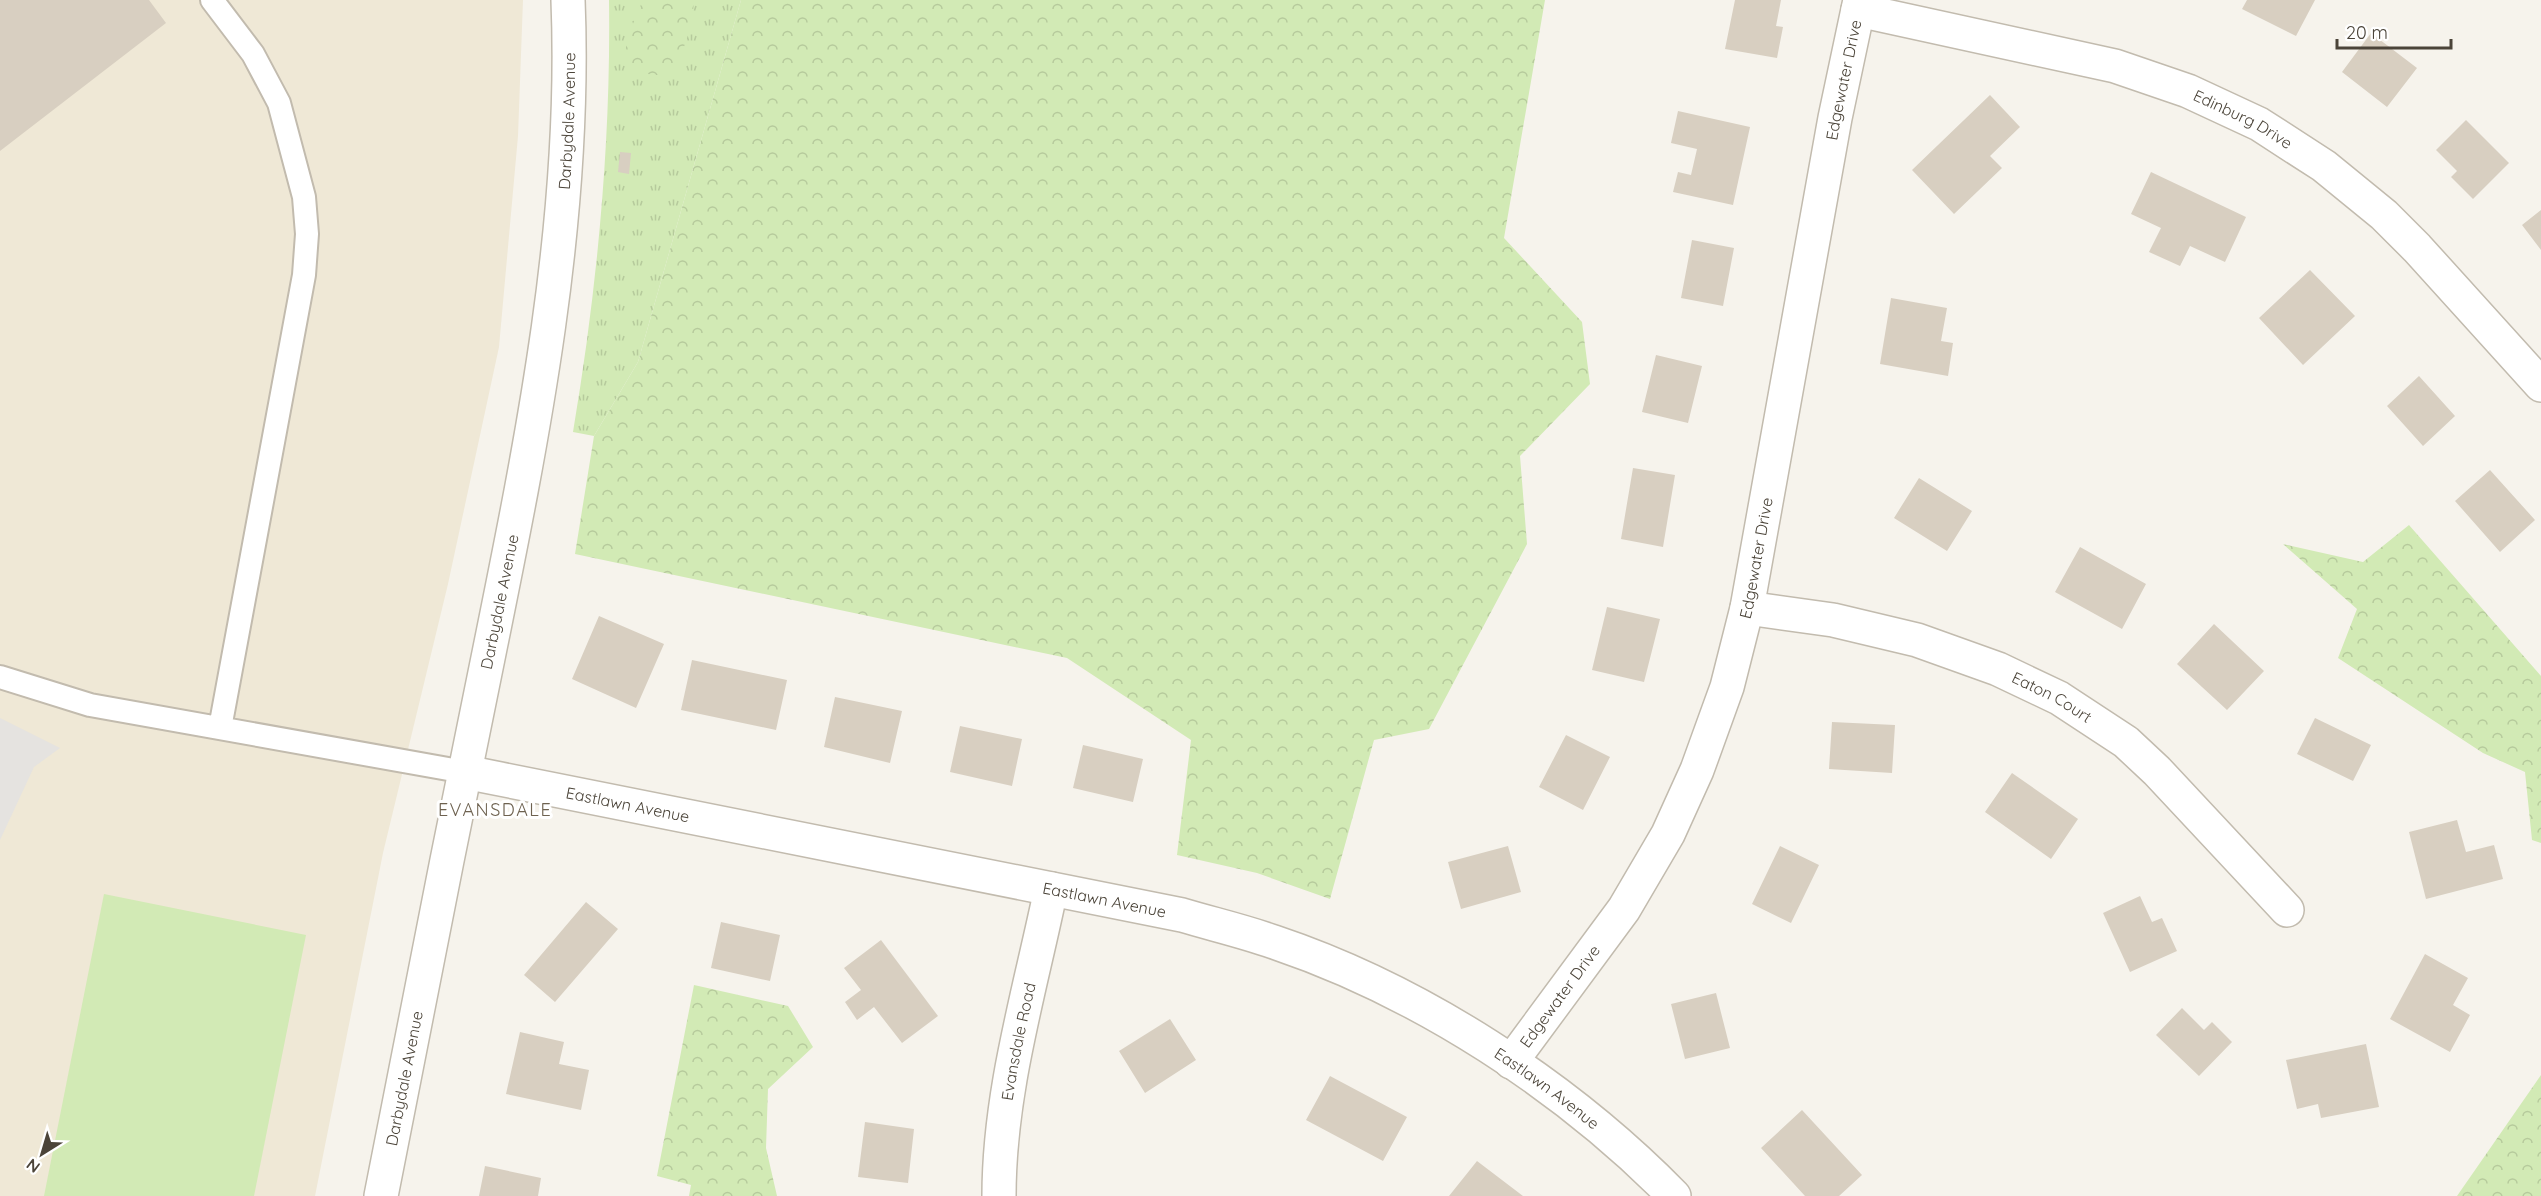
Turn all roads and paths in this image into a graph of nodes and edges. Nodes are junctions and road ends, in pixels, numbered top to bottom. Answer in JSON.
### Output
{"nodes":[{"id":1,"x":212,"y":0,"type":"edge"},
{"id":2,"x":568,"y":0,"type":"edge"},
{"id":3,"x":1859,"y":5,"type":"edge"},
{"id":4,"x":2541,"y":385,"type":"edge"},
{"id":5,"x":1747,"y":608,"type":"junction"},
{"id":6,"x":0,"y":677,"type":"edge"},
{"id":7,"x":220,"y":728,"type":"junction"},
{"id":8,"x":465,"y":772,"type":"junction"},
{"id":9,"x":1052,"y":889,"type":"junction"},
{"id":10,"x":2288,"y":910,"type":"dead end"},
{"id":11,"x":1511,"y":1062,"type":"junction"},
{"id":12,"x":381,"y":1196,"type":"edge"},
{"id":13,"x":999,"y":1196,"type":"edge"},
{"id":14,"x":1674,"y":1196,"type":"edge"}],
"edges":[{"from":1,"to":7,"type":"lane"},
{"from":2,"to":8,"type":"street","name":"Darbydale Avenue"},
{"from":3,"to":4,"type":"street","name":"Edinburg Drive"},
{"from":3,"to":5,"type":"street","name":"Edgewater Drive"},
{"from":5,"to":10,"type":"street","name":"Eaton Court"},
{"from":5,"to":11,"type":"street","name":"Edgewater Drive"},
{"from":6,"to":7,"type":"lane"},
{"from":7,"to":8,"type":"lane"},
{"from":8,"to":9,"type":"street","name":"Eastlawn Avenue"},
{"from":8,"to":12,"type":"street","name":"Darbydale Avenue"},
{"from":9,"to":11,"type":"street","name":"Eastlawn Avenue"},
{"from":9,"to":13,"type":"street","name":"Evansdale Road"},
{"from":11,"to":14,"type":"street","name":"Eastlawn Avenue"}]}
